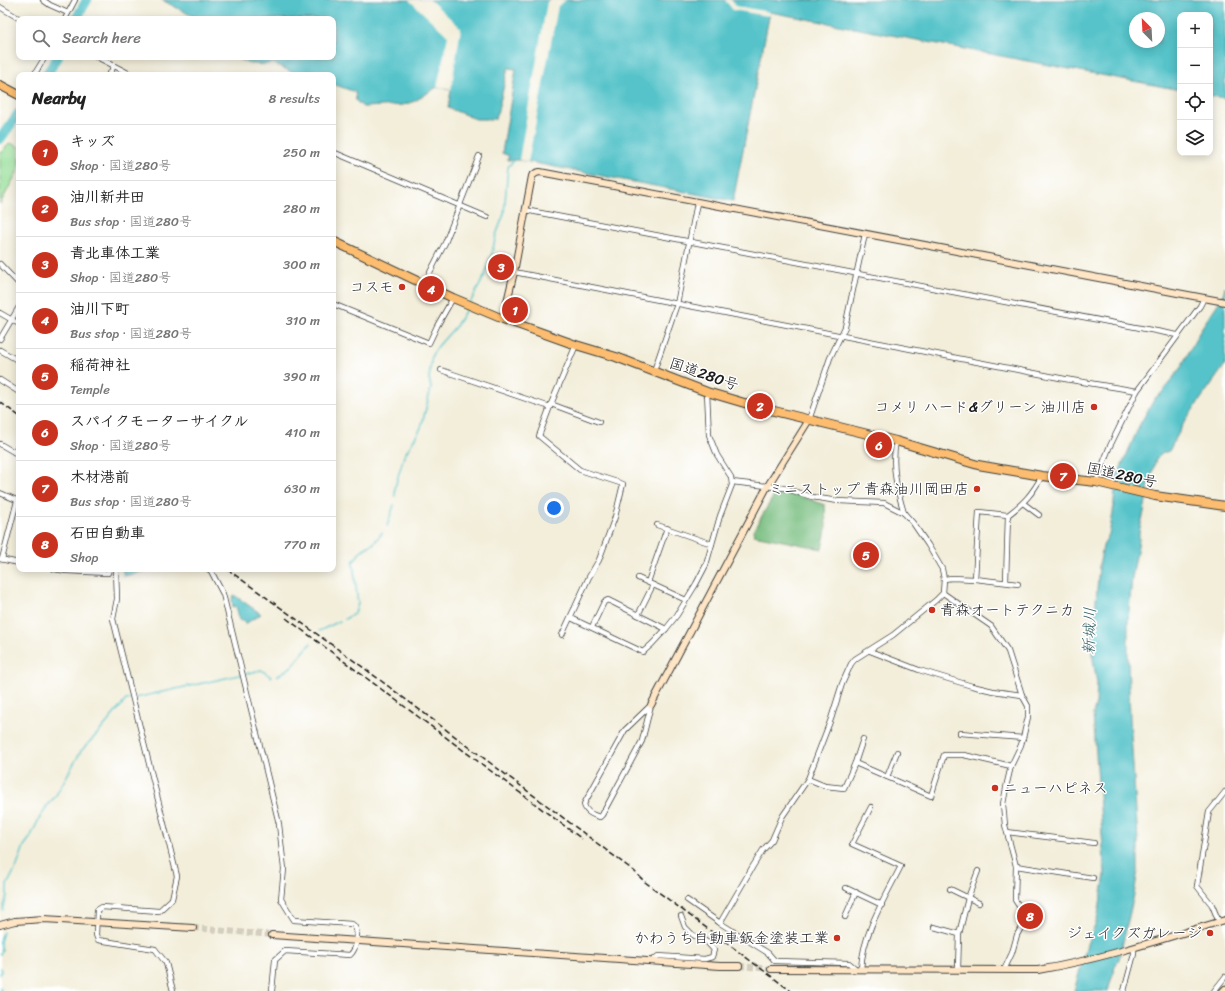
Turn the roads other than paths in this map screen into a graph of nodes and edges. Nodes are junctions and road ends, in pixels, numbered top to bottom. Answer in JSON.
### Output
{"nodes":[{"id":1,"x":43,"y":0,"type":"edge"},
{"id":2,"x":75,"y":0,"type":"edge"},
{"id":3,"x":0,"y":7,"type":"edge"},
{"id":4,"x":68,"y":13,"type":"junction"},
{"id":5,"x":66,"y":16,"type":"edge"},
{"id":6,"x":16,"y":17,"type":"edge"},
{"id":7,"x":43,"y":60,"type":"edge"},
{"id":8,"x":103,"y":60,"type":"edge"},
{"id":9,"x":114,"y":66,"type":"junction"},
{"id":10,"x":36,"y":72,"type":"edge"},
{"id":11,"x":111,"y":72,"type":"edge"},
{"id":12,"x":126,"y":72,"type":"edge"},
{"id":13,"x":0,"y":85,"type":"edge"},
{"id":14,"x":16,"y":93,"type":"edge"},
{"id":15,"x":336,"y":153,"type":"edge"},
{"id":16,"x":479,"y":156,"type":"dead end"},
{"id":17,"x":697,"y":203,"type":"junction"},
{"id":18,"x":460,"y":205,"type":"junction"},
{"id":19,"x":525,"y":210,"type":"junction"},
{"id":20,"x":487,"y":217,"type":"dead end"},
{"id":21,"x":865,"y":234,"type":"junction"},
{"id":22,"x":689,"y":241,"type":"junction"},
{"id":23,"x":336,"y":242,"type":"edge"},
{"id":24,"x":0,"y":264,"type":"edge"},
{"id":25,"x":514,"y":272,"type":"junction"},
{"id":26,"x":857,"y":274,"type":"junction"},
{"id":27,"x":16,"y":281,"type":"edge"},
{"id":28,"x":424,"y":284,"type":"junction"},
{"id":29,"x":453,"y":298,"type":"junction"},
{"id":30,"x":1204,"y":298,"type":"junction"},
{"id":31,"x":1225,"y":302,"type":"edge"},
{"id":32,"x":677,"y":304,"type":"junction"},
{"id":33,"x":336,"y":305,"type":"edge"},
{"id":34,"x":0,"y":313,"type":"edge"},
{"id":35,"x":16,"y":313,"type":"edge"},
{"id":36,"x":503,"y":319,"type":"junction"},
{"id":37,"x":12,"y":320,"type":"junction"},
{"id":38,"x":16,"y":322,"type":"edge"},
{"id":39,"x":842,"y":335,"type":"junction"},
{"id":40,"x":1177,"y":335,"type":"junction"},
{"id":41,"x":0,"y":339,"type":"edge"},
{"id":42,"x":576,"y":345,"type":"junction"},
{"id":43,"x":0,"y":350,"type":"edge"},
{"id":44,"x":16,"y":359,"type":"edge"},
{"id":45,"x":441,"y":370,"type":"dead end"},
{"id":46,"x":654,"y":371,"type":"junction"},
{"id":47,"x":0,"y":380,"type":"edge"},
{"id":48,"x":16,"y":390,"type":"edge"},
{"id":49,"x":1137,"y":391,"type":"junction"},
{"id":50,"x":707,"y":392,"type":"junction"},
{"id":51,"x":550,"y":406,"type":"junction"},
{"id":52,"x":809,"y":420,"type":"junction"},
{"id":53,"x":599,"y":422,"type":"dead end"},
{"id":54,"x":896,"y":441,"type":"junction"},
{"id":55,"x":0,"y":444,"type":"edge"},
{"id":56,"x":16,"y":452,"type":"edge"},
{"id":57,"x":1042,"y":476,"type":"junction"},
{"id":58,"x":732,"y":482,"type":"junction"},
{"id":59,"x":1096,"y":482,"type":"junction"},
{"id":60,"x":767,"y":487,"type":"junction"},
{"id":61,"x":0,"y":493,"type":"edge"},
{"id":62,"x":16,"y":500,"type":"edge"},
{"id":63,"x":1023,"y":503,"type":"junction"},
{"id":64,"x":1225,"y":506,"type":"edge"},
{"id":65,"x":16,"y":508,"type":"edge"},
{"id":66,"x":904,"y":514,"type":"junction"},
{"id":67,"x":1008,"y":514,"type":"junction"},
{"id":68,"x":1038,"y":515,"type":"dead end"},
{"id":69,"x":657,"y":525,"type":"dead end"},
{"id":70,"x":667,"y":528,"type":"junction"},
{"id":71,"x":712,"y":544,"type":"junction"},
{"id":72,"x":1,"y":559,"type":"edge"},
{"id":73,"x":16,"y":562,"type":"edge"},
{"id":74,"x":94,"y":572,"type":"edge"},
{"id":75,"x":108,"y":572,"type":"edge"},
{"id":76,"x":116,"y":572,"type":"edge"},
{"id":77,"x":212,"y":572,"type":"edge"},
{"id":78,"x":638,"y":578,"type":"dead end"},
{"id":79,"x":944,"y":578,"type":"junction"},
{"id":80,"x":975,"y":579,"type":"junction"},
{"id":81,"x":648,"y":582,"type":"junction"},
{"id":82,"x":1006,"y":582,"type":"junction"},
{"id":83,"x":1018,"y":584,"type":"dead end"},
{"id":84,"x":653,"y":585,"type":"junction"},
{"id":85,"x":943,"y":592,"type":"junction"},
{"id":86,"x":686,"y":600,"type":"junction"},
{"id":87,"x":638,"y":615,"type":"junction"},
{"id":88,"x":571,"y":618,"type":"junction"},
{"id":89,"x":592,"y":627,"type":"junction"},
{"id":90,"x":666,"y":630,"type":"junction"},
{"id":91,"x":562,"y":635,"type":"dead end"},
{"id":92,"x":870,"y":651,"type":"junction"},
{"id":93,"x":1022,"y":695,"type":"junction"},
{"id":94,"x":651,"y":705,"type":"junction"},
{"id":95,"x":960,"y":733,"type":"dead end"},
{"id":96,"x":1023,"y":738,"type":"junction"},
{"id":97,"x":863,"y":739,"type":"dead end"},
{"id":98,"x":897,"y":752,"type":"dead end"},
{"id":99,"x":855,"y":763,"type":"junction"},
{"id":100,"x":1011,"y":766,"type":"junction"},
{"id":101,"x":887,"y":777,"type":"junction"},
{"id":102,"x":808,"y":779,"type":"junction"},
{"id":103,"x":1225,"y":792,"type":"edge"},
{"id":104,"x":871,"y":807,"type":"dead end"},
{"id":105,"x":1007,"y":832,"type":"junction"},
{"id":106,"x":1094,"y":843,"type":"dead end"},
{"id":107,"x":1016,"y":866,"type":"junction"},
{"id":108,"x":978,"y":871,"type":"dead end"},
{"id":109,"x":1093,"y":878,"type":"dead end"},
{"id":110,"x":846,"y":888,"type":"dead end"},
{"id":111,"x":950,"y":889,"type":"dead end"},
{"id":112,"x":856,"y":892,"type":"junction"},
{"id":113,"x":968,"y":898,"type":"junction"},
{"id":114,"x":687,"y":900,"type":"dead end"},
{"id":115,"x":979,"y":903,"type":"dead end"},
{"id":116,"x":882,"y":905,"type":"junction"},
{"id":117,"x":681,"y":916,"type":"dead end"},
{"id":118,"x":845,"y":916,"type":"dead end"},
{"id":119,"x":1222,"y":921,"type":"edge"},
{"id":120,"x":97,"y":922,"type":"junction"},
{"id":121,"x":720,"y":923,"type":"junction"},
{"id":122,"x":0,"y":925,"type":"edge"},
{"id":123,"x":934,"y":927,"type":"dead end"},
{"id":124,"x":193,"y":928,"type":"tunnel mouth"},
{"id":125,"x":272,"y":934,"type":"tunnel mouth"},
{"id":126,"x":960,"y":934,"type":"junction"},
{"id":127,"x":356,"y":940,"type":"junction"},
{"id":128,"x":1131,"y":949,"type":"junction"},
{"id":129,"x":653,"y":960,"type":"junction"},
{"id":130,"x":739,"y":966,"type":"tunnel mouth"},
{"id":131,"x":858,"y":968,"type":"junction"},
{"id":132,"x":771,"y":969,"type":"tunnel mouth"},
{"id":133,"x":958,"y":969,"type":"junction"},
{"id":134,"x":1004,"y":970,"type":"junction"},
{"id":135,"x":1225,"y":977,"type":"edge"},
{"id":136,"x":173,"y":991,"type":"edge"},
{"id":137,"x":272,"y":991,"type":"edge"},
{"id":138,"x":1124,"y":991,"type":"edge"},
{"id":139,"x":1214,"y":991,"type":"edge"}],
"edges":[{"from":1,"to":4,"type":"street"},
{"from":2,"to":4,"type":"street"},
{"from":3,"to":6,"type":"street"},
{"from":4,"to":5,"type":"street"},
{"from":7,"to":10,"type":"street"},
{"from":8,"to":9,"type":"street"},
{"from":9,"to":11,"type":"street"},
{"from":9,"to":12,"type":"street"},
{"from":13,"to":14,"type":"highway"},
{"from":15,"to":18,"type":"street"},
{"from":16,"to":18,"type":"street"},
{"from":17,"to":19,"type":"street"},
{"from":17,"to":21,"type":"street"},
{"from":17,"to":22,"type":"street"},
{"from":18,"to":20,"type":"street"},
{"from":18,"to":28,"type":"street"},
{"from":19,"to":22,"type":"street"},
{"from":19,"to":25,"type":"street"},
{"from":21,"to":26,"type":"street"},
{"from":21,"to":30,"type":"street"},
{"from":22,"to":26,"type":"street"},
{"from":22,"to":32,"type":"street"},
{"from":23,"to":28,"type":"highway","name":"国道280号"},
{"from":24,"to":27,"type":"street"},
{"from":25,"to":32,"type":"street"},
{"from":25,"to":36,"type":"street"},
{"from":26,"to":39,"type":"street"},
{"from":26,"to":40,"type":"street"},
{"from":28,"to":29,"type":"highway","name":"国道280号"},
{"from":29,"to":33,"type":"street"},
{"from":29,"to":36,"type":"highway","name":"国道280号"},
{"from":30,"to":31,"type":"street"},
{"from":30,"to":40,"type":"street"},
{"from":32,"to":39,"type":"street"},
{"from":32,"to":46,"type":"street"},
{"from":34,"to":37,"type":"street"},
{"from":35,"to":37,"type":"street"},
{"from":36,"to":42,"type":"highway","name":"国道280号"},
{"from":37,"to":38,"type":"street"},
{"from":37,"to":41,"type":"street"},
{"from":39,"to":49,"type":"street"},
{"from":39,"to":52,"type":"street"},
{"from":40,"to":49,"type":"street"},
{"from":42,"to":46,"type":"highway","name":"国道280号"},
{"from":42,"to":51,"type":"street"},
{"from":43,"to":44,"type":"street"},
{"from":45,"to":51,"type":"street"},
{"from":46,"to":50,"type":"highway","name":"国道280号"},
{"from":47,"to":48,"type":"street"},
{"from":49,"to":59,"type":"street"},
{"from":50,"to":52,"type":"highway","name":"国道280号"},
{"from":50,"to":58,"type":"street"},
{"from":51,"to":53,"type":"street"},
{"from":51,"to":88,"type":"street"},
{"from":52,"to":54,"type":"highway","name":"国道280号"},
{"from":52,"to":60,"type":"street"},
{"from":54,"to":57,"type":"highway","name":"国道280号"},
{"from":54,"to":66,"type":"street"},
{"from":55,"to":56,"type":"street"},
{"from":57,"to":59,"type":"highway","name":"国道280号"},
{"from":57,"to":63,"type":"street"},
{"from":58,"to":60,"type":"street"},
{"from":58,"to":71,"type":"street"},
{"from":59,"to":64,"type":"highway","name":"国道280号"},
{"from":60,"to":66,"type":"street"},
{"from":60,"to":94,"type":"street"},
{"from":61,"to":62,"type":"street"},
{"from":63,"to":67,"type":"street"},
{"from":63,"to":68,"type":"street"},
{"from":65,"to":72,"type":"street"},
{"from":66,"to":79,"type":"street"},
{"from":67,"to":80,"type":"street"},
{"from":67,"to":82,"type":"street"},
{"from":69,"to":70,"type":"street"},
{"from":70,"to":71,"type":"street"},
{"from":70,"to":81,"type":"street"},
{"from":71,"to":86,"type":"street"},
{"from":72,"to":73,"type":"street"},
{"from":74,"to":75,"type":"street"},
{"from":76,"to":120,"type":"street"},
{"from":77,"to":127,"type":"street"},
{"from":78,"to":81,"type":"street"},
{"from":79,"to":80,"type":"street"},
{"from":79,"to":85,"type":"street"},
{"from":80,"to":82,"type":"street"},
{"from":81,"to":84,"type":"street"},
{"from":82,"to":83,"type":"street"},
{"from":84,"to":86,"type":"street"},
{"from":84,"to":87,"type":"street"},
{"from":85,"to":92,"type":"street"},
{"from":85,"to":93,"type":"street"},
{"from":86,"to":90,"type":"street"},
{"from":87,"to":89,"type":"street"},
{"from":87,"to":90,"type":"street"},
{"from":88,"to":89,"type":"street"},
{"from":88,"to":91,"type":"street"},
{"from":89,"to":90,"type":"street"},
{"from":92,"to":93,"type":"street"},
{"from":92,"to":102,"type":"street"},
{"from":93,"to":96,"type":"street"},
{"from":94,"to":94,"type":"street"},
{"from":95,"to":96,"type":"street"},
{"from":96,"to":100,"type":"street"},
{"from":97,"to":99,"type":"street"},
{"from":98,"to":101,"type":"street"},
{"from":99,"to":101,"type":"street"},
{"from":99,"to":102,"type":"street"},
{"from":100,"to":101,"type":"street"},
{"from":100,"to":105,"type":"street"},
{"from":102,"to":121,"type":"street"},
{"from":103,"to":119,"type":"street"},
{"from":104,"to":116,"type":"street"},
{"from":105,"to":106,"type":"street"},
{"from":105,"to":107,"type":"street"},
{"from":107,"to":109,"type":"street"},
{"from":107,"to":134,"type":"street"},
{"from":108,"to":113,"type":"street"},
{"from":110,"to":112,"type":"street"},
{"from":111,"to":113,"type":"street"},
{"from":112,"to":116,"type":"street"},
{"from":112,"to":118,"type":"street"},
{"from":113,"to":115,"type":"street"},
{"from":113,"to":126,"type":"street"},
{"from":114,"to":121,"type":"street"},
{"from":116,"to":131,"type":"street"},
{"from":117,"to":129,"type":"street"},
{"from":119,"to":128,"type":"street"},
{"from":120,"to":122,"type":"street"},
{"from":120,"to":124,"type":"street"},
{"from":120,"to":136,"type":"street"},
{"from":121,"to":131,"type":"street"},
{"from":123,"to":126,"type":"street"},
{"from":125,"to":127,"type":"street"},
{"from":126,"to":133,"type":"street"},
{"from":127,"to":129,"type":"street"},
{"from":127,"to":137,"type":"street"},
{"from":128,"to":134,"type":"street"},
{"from":128,"to":138,"type":"street"},
{"from":129,"to":130,"type":"street"},
{"from":131,"to":132,"type":"street"},
{"from":131,"to":133,"type":"street"},
{"from":133,"to":134,"type":"street"},
{"from":135,"to":139,"type":"street"}]}
